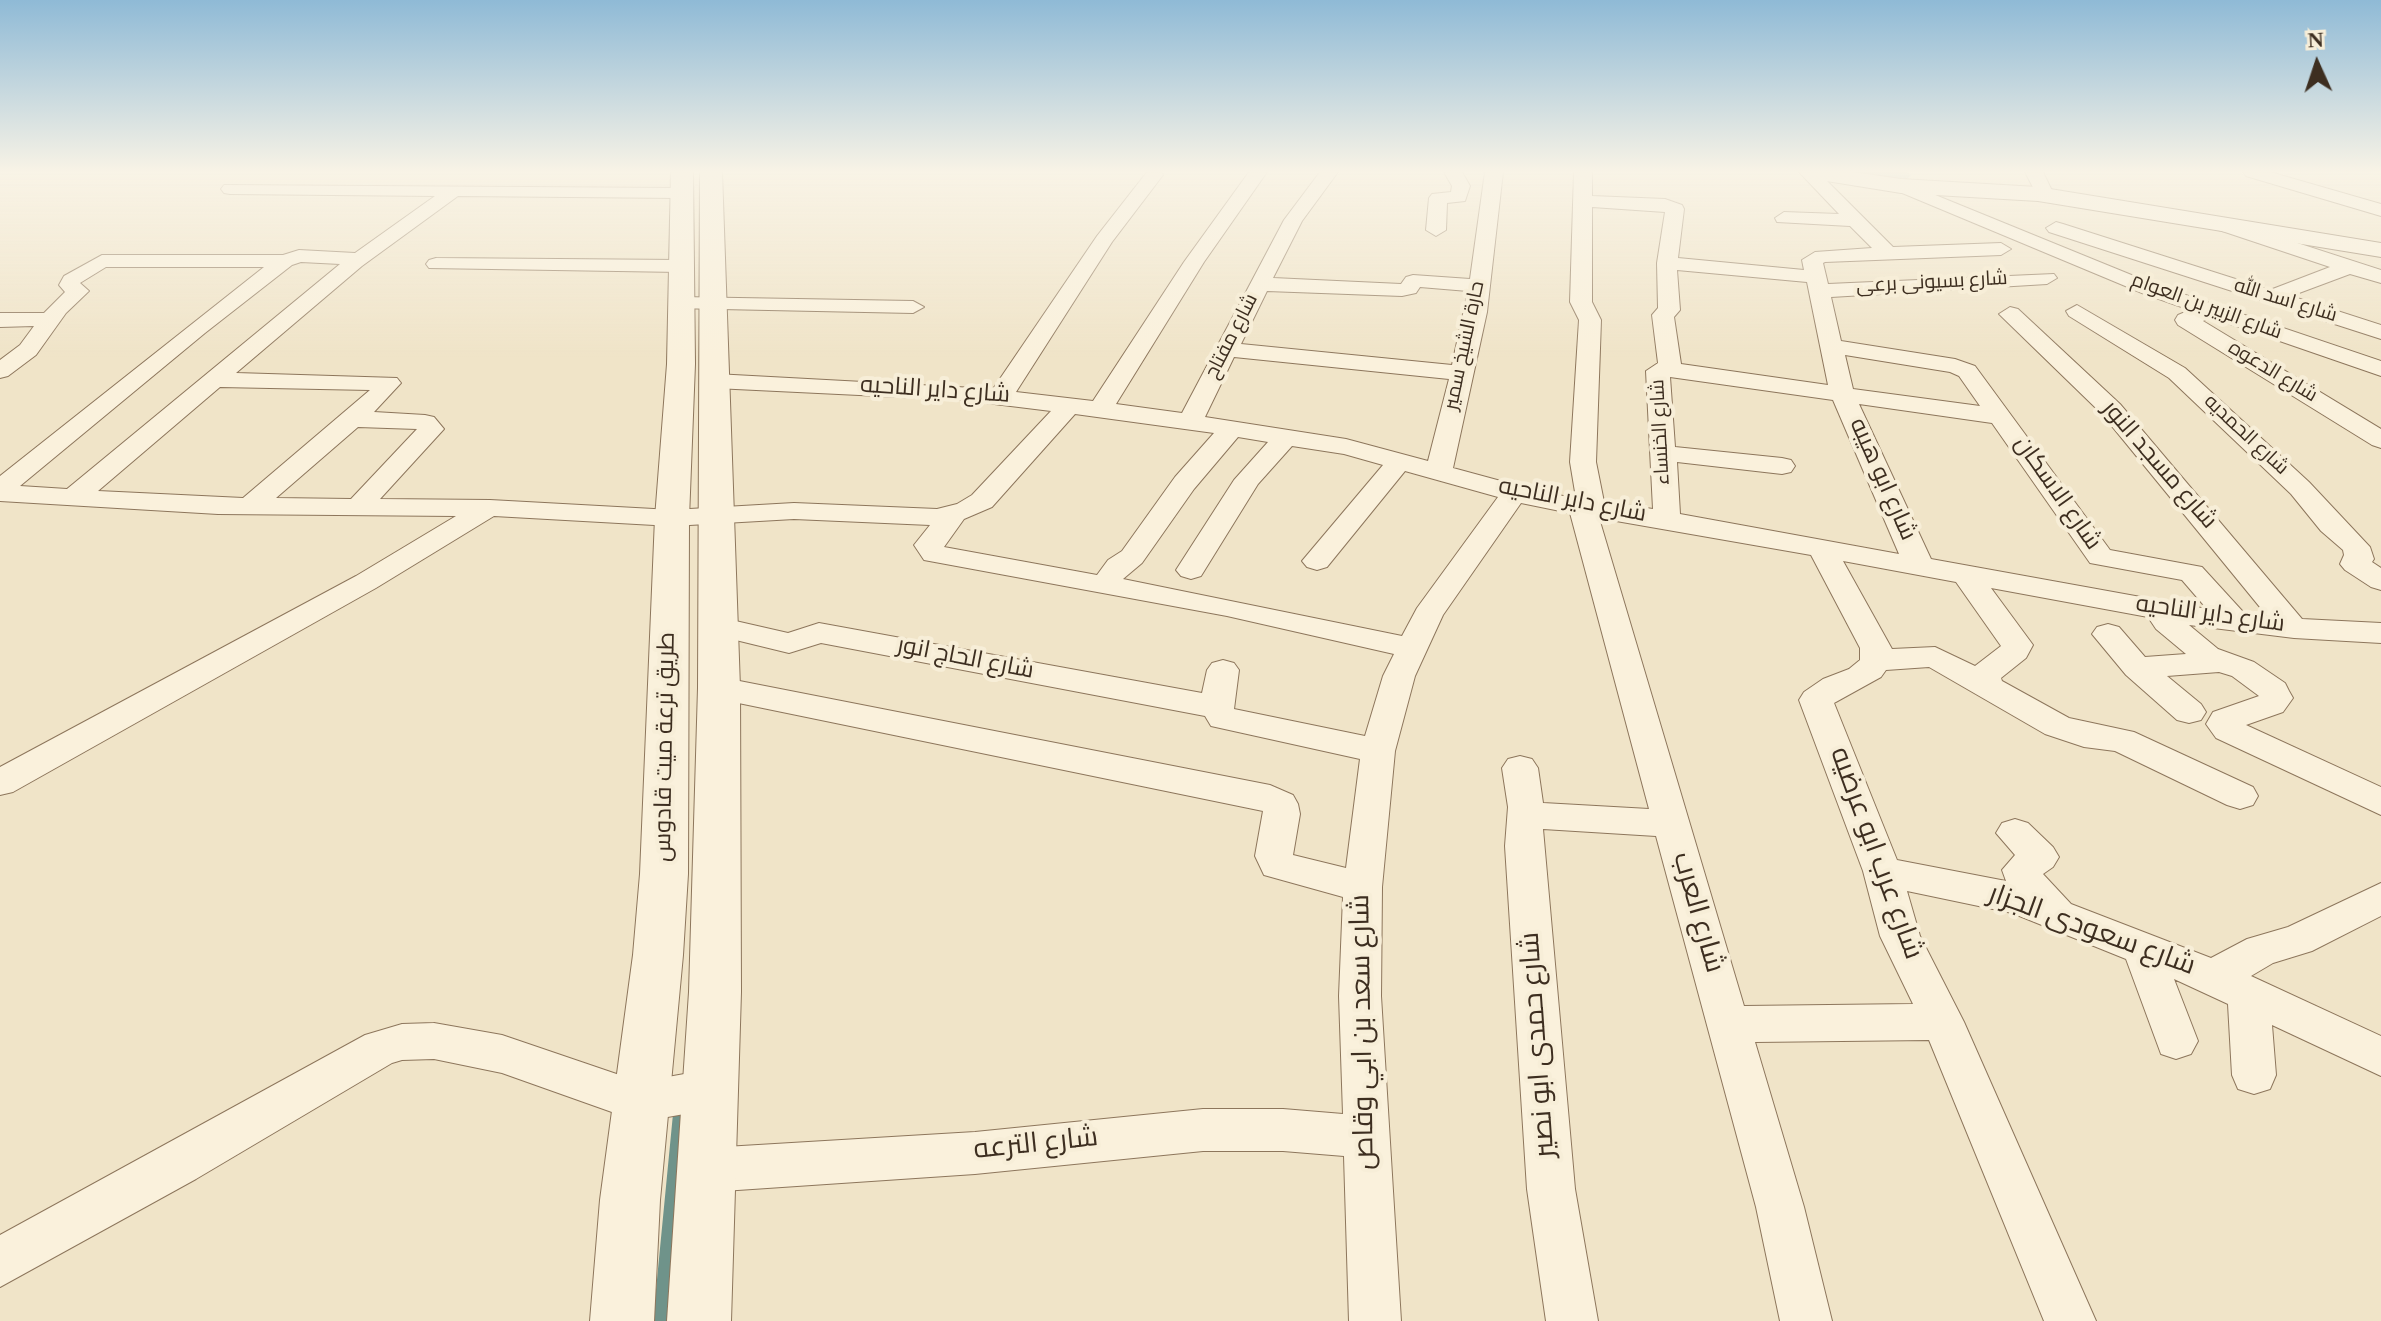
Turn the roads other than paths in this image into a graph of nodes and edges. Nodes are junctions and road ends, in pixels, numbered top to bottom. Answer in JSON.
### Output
{"nodes":[{"id":1,"x":395,"y":234,"type":"edge"},
{"id":2,"x":691,"y":234,"type":"edge"},
{"id":3,"x":1109,"y":234,"type":"edge"},
{"id":4,"x":1214,"y":234,"type":"edge"},
{"id":5,"x":1286,"y":234,"type":"edge"},
{"id":6,"x":1486,"y":234,"type":"edge"},
{"id":7,"x":1583,"y":234,"type":"edge"},
{"id":8,"x":1671,"y":234,"type":"edge"},
{"id":9,"x":1867,"y":234,"type":"edge"},
{"id":10,"x":2030,"y":234,"type":"edge"},
{"id":11,"x":2074,"y":234,"type":"edge"},
{"id":12,"x":2249,"y":234,"type":"edge"},
{"id":13,"x":2282,"y":234,"type":"edge"},
{"id":14,"x":2001,"y":249,"type":"dead end"},
{"id":15,"x":2381,"y":250,"type":"edge"},
{"id":16,"x":2180,"y":251,"type":"dead end"},
{"id":17,"x":1888,"y":253,"type":"junction"},
{"id":18,"x":360,"y":259,"type":"junction"},
{"id":19,"x":285,"y":261,"type":"junction"},
{"id":20,"x":2156,"y":262,"type":"junction"},
{"id":21,"x":1667,"y":263,"type":"junction"},
{"id":22,"x":436,"y":264,"type":"dead end"},
{"id":23,"x":2349,"y":267,"type":"junction"},
{"id":24,"x":2381,"y":277,"type":"edge"},
{"id":25,"x":2047,"y":278,"type":"dead end"},
{"id":26,"x":1260,"y":284,"type":"junction"},
{"id":27,"x":1816,"y":284,"type":"junction"},
{"id":28,"x":1479,"y":286,"type":"junction"},
{"id":29,"x":691,"y":291,"type":"junction"},
{"id":30,"x":2270,"y":297,"type":"junction"},
{"id":31,"x":913,"y":307,"type":"dead end"},
{"id":32,"x":2211,"y":310,"type":"junction"},
{"id":33,"x":2077,"y":311,"type":"dead end"},
{"id":34,"x":2010,"y":314,"type":"dead end"},
{"id":35,"x":50,"y":319,"type":"junction"},
{"id":36,"x":0,"y":320,"type":"edge"},
{"id":37,"x":2381,"y":332,"type":"edge"},
{"id":38,"x":1831,"y":346,"type":"junction"},
{"id":39,"x":1228,"y":350,"type":"junction"},
{"id":40,"x":704,"y":369,"type":"junction"},
{"id":41,"x":1665,"y":369,"type":"junction"},
{"id":42,"x":2381,"y":369,"type":"edge"},
{"id":43,"x":0,"y":371,"type":"edge"},
{"id":44,"x":1462,"y":373,"type":"junction"},
{"id":45,"x":211,"y":380,"type":"junction"},
{"id":46,"x":1842,"y":393,"type":"junction"},
{"id":47,"x":1001,"y":396,"type":"junction"},
{"id":48,"x":1070,"y":405,"type":"junction"},
{"id":49,"x":1100,"y":409,"type":"junction"},
{"id":50,"x":2002,"y":417,"type":"junction"},
{"id":51,"x":351,"y":419,"type":"junction"},
{"id":52,"x":1190,"y":421,"type":"junction"},
{"id":53,"x":1232,"y":429,"type":"junction"},
{"id":54,"x":1286,"y":437,"type":"junction"},
{"id":55,"x":2379,"y":437,"type":"edge"},
{"id":56,"x":1663,"y":453,"type":"junction"},
{"id":57,"x":1401,"y":460,"type":"junction"},
{"id":58,"x":1782,"y":466,"type":"dead end"},
{"id":59,"x":1439,"y":471,"type":"junction"},
{"id":60,"x":0,"y":491,"type":"edge"},
{"id":61,"x":1515,"y":493,"type":"junction"},
{"id":62,"x":74,"y":497,"type":"junction"},
{"id":63,"x":249,"y":507,"type":"junction"},
{"id":64,"x":490,"y":508,"type":"junction"},
{"id":65,"x":1587,"y":508,"type":"junction"},
{"id":66,"x":356,"y":509,"type":"junction"},
{"id":67,"x":718,"y":513,"type":"junction"},
{"id":68,"x":953,"y":515,"type":"junction"},
{"id":69,"x":672,"y":518,"type":"junction"},
{"id":70,"x":1667,"y":520,"type":"junction"},
{"id":71,"x":1823,"y":550,"type":"junction"},
{"id":72,"x":1317,"y":561,"type":"dead end"},
{"id":73,"x":1920,"y":568,"type":"junction"},
{"id":74,"x":1191,"y":570,"type":"dead end"},
{"id":75,"x":1966,"y":575,"type":"junction"},
{"id":76,"x":2381,"y":581,"type":"edge"},
{"id":77,"x":1105,"y":584,"type":"junction"},
{"id":78,"x":2158,"y":609,"type":"junction"},
{"id":79,"x":2236,"y":623,"type":"junction"},
{"id":80,"x":718,"y":626,"type":"junction"},
{"id":81,"x":2294,"y":629,"type":"junction"},
{"id":82,"x":2381,"y":633,"type":"edge"},
{"id":83,"x":2108,"y":634,"type":"dead end"},
{"id":84,"x":1413,"y":648,"type":"junction"},
{"id":85,"x":1876,"y":660,"type":"junction"},
{"id":86,"x":2218,"y":662,"type":"junction"},
{"id":87,"x":2137,"y":668,"type":"junction"},
{"id":88,"x":1223,"y":670,"type":"dead end"},
{"id":89,"x":719,"y":688,"type":"junction"},
{"id":90,"x":1988,"y":688,"type":"junction"},
{"id":91,"x":1216,"y":707,"type":"junction"},
{"id":92,"x":2189,"y":712,"type":"dead end"},
{"id":93,"x":1378,"y":751,"type":"junction"},
{"id":94,"x":1520,"y":768,"type":"dead end"},
{"id":95,"x":0,"y":783,"type":"edge"},
{"id":96,"x":2240,"y":796,"type":"dead end"},
{"id":97,"x":2381,"y":802,"type":"edge"},
{"id":98,"x":1525,"y":815,"type":"junction"},
{"id":99,"x":1670,"y":823,"type":"junction"},
{"id":100,"x":2015,"y":833,"type":"dead end"},
{"id":101,"x":1882,"y":871,"type":"junction"},
{"id":102,"x":1363,"y":887,"type":"junction"},
{"id":103,"x":2381,"y":898,"type":"edge"},
{"id":104,"x":2062,"y":915,"type":"junction"},
{"id":105,"x":2142,"y":947,"type":"junction"},
{"id":106,"x":2209,"y":975,"type":"junction"},
{"id":107,"x":2249,"y":994,"type":"junction"},
{"id":108,"x":1943,"y":1022,"type":"junction"},
{"id":109,"x":1728,"y":1024,"type":"junction"},
{"id":110,"x":2176,"y":1041,"type":"dead end"},
{"id":111,"x":2381,"y":1057,"type":"edge"},
{"id":112,"x":2254,"y":1075,"type":"dead end"},
{"id":113,"x":675,"y":1096,"type":"junction"},
{"id":114,"x":1365,"y":1137,"type":"junction"},
{"id":115,"x":708,"y":1170,"type":"junction"},
{"id":116,"x":0,"y":1262,"type":"edge"},
{"id":117,"x":622,"y":1321,"type":"edge"},
{"id":118,"x":699,"y":1321,"type":"edge"},
{"id":119,"x":1375,"y":1321,"type":"edge"},
{"id":120,"x":1572,"y":1321,"type":"edge"},
{"id":121,"x":1806,"y":1321,"type":"edge"},
{"id":122,"x":2070,"y":1321,"type":"edge"}],
"edges":[{"from":1,"to":18,"type":"street"},
{"from":2,"to":29,"type":"street","name":"طريق ترعة ميت قادوس"},
{"from":3,"to":47,"type":"street"},
{"from":4,"to":49,"type":"street"},
{"from":5,"to":26,"type":"street","name":"شارع مفتاح"},
{"from":6,"to":28,"type":"street","name":"حارة الشيخ سمير"},
{"from":7,"to":65,"type":"street","name":"شارع العرب"},
{"from":8,"to":21,"type":"street","name":"شارع الخنساء"},
{"from":9,"to":17,"type":"street"},
{"from":10,"to":32,"type":"street","name":"شارع الزبير بن العوام"},
{"from":11,"to":20,"type":"street","name":"شارع اسد الله"},
{"from":12,"to":23,"type":"street"},
{"from":13,"to":15,"type":"street"},
{"from":14,"to":17,"type":"street"},
{"from":16,"to":20,"type":"street"},
{"from":17,"to":27,"type":"street"},
{"from":18,"to":19,"type":"street"},
{"from":18,"to":45,"type":"street"},
{"from":19,"to":35,"type":"street"},
{"from":19,"to":60,"type":"street"},
{"from":20,"to":30,"type":"street","name":"شارع اسد الله"},
{"from":21,"to":27,"type":"street","name":"شارع بسيونى برعى"},
{"from":21,"to":41,"type":"street","name":"شارع الخنساء"},
{"from":22,"to":29,"type":"street"},
{"from":23,"to":24,"type":"street"},
{"from":23,"to":30,"type":"street"},
{"from":25,"to":27,"type":"street","name":"شارع بسيونى برعى"},
{"from":26,"to":28,"type":"street"},
{"from":26,"to":39,"type":"street","name":"شارع مفتاح"},
{"from":27,"to":38,"type":"street"},
{"from":28,"to":44,"type":"street","name":"حارة الشيخ سمير"},
{"from":29,"to":31,"type":"street"},
{"from":29,"to":40,"type":"street","name":"طريق ترعة ميت قادوس"},
{"from":30,"to":37,"type":"street","name":"شارع اسد الله"},
{"from":32,"to":42,"type":"street","name":"شارع الزبير بن العوام"},
{"from":32,"to":55,"type":"street","name":"شارع الدعوه"},
{"from":33,"to":76,"type":"street","name":"شارع الحمديه"},
{"from":34,"to":81,"type":"street","name":"شارع مسجد النور"},
{"from":35,"to":36,"type":"street"},
{"from":35,"to":43,"type":"street"},
{"from":38,"to":46,"type":"street"},
{"from":38,"to":50,"type":"street","name":"شارع الاسكان"},
{"from":39,"to":44,"type":"street"},
{"from":39,"to":52,"type":"street","name":"شارع مفتاح"},
{"from":40,"to":47,"type":"street","name":"شارع داير الناحيه"},
{"from":40,"to":67,"type":"street","name":"طريق ترعة ميت قادوس"},
{"from":40,"to":69,"type":"street","name":"طريق ترعة ميت قادوس"},
{"from":41,"to":46,"type":"street","name":"شارع الاسكان"},
{"from":41,"to":56,"type":"street","name":"شارع الخنساء"},
{"from":44,"to":59,"type":"street","name":"حارة الشيخ سمير"},
{"from":45,"to":51,"type":"street"},
{"from":45,"to":62,"type":"street"},
{"from":46,"to":50,"type":"street","name":"شارع الاسكان"},
{"from":46,"to":73,"type":"street","name":"شارع ابو هيبه"},
{"from":47,"to":48,"type":"street","name":"شارع داير الناحيه"},
{"from":48,"to":49,"type":"street","name":"شارع داير الناحيه"},
{"from":48,"to":68,"type":"street"},
{"from":49,"to":52,"type":"street","name":"شارع داير الناحيه"},
{"from":50,"to":79,"type":"street","name":"شارع الاسكان"},
{"from":51,"to":63,"type":"street"},
{"from":51,"to":66,"type":"street"},
{"from":52,"to":53,"type":"street","name":"شارع داير الناحيه"},
{"from":53,"to":54,"type":"street","name":"شارع داير الناحيه"},
{"from":53,"to":77,"type":"street"},
{"from":54,"to":57,"type":"street","name":"شارع داير الناحيه"},
{"from":54,"to":74,"type":"street"},
{"from":56,"to":58,"type":"street"},
{"from":56,"to":70,"type":"street","name":"شارع الخنساء"},
{"from":57,"to":59,"type":"street","name":"شارع داير الناحيه"},
{"from":57,"to":72,"type":"street"},
{"from":59,"to":61,"type":"street","name":"شارع داير الناحيه"},
{"from":60,"to":62,"type":"street"},
{"from":61,"to":65,"type":"street","name":"شارع داير الناحيه"},
{"from":61,"to":84,"type":"street","name":"شارع سعد بن ابي وقاص"},
{"from":62,"to":63,"type":"street"},
{"from":63,"to":66,"type":"street"},
{"from":64,"to":66,"type":"street"},
{"from":64,"to":69,"type":"street"},
{"from":64,"to":95,"type":"street"},
{"from":65,"to":70,"type":"street","name":"شارع داير الناحيه"},
{"from":65,"to":99,"type":"street","name":"شارع العرب"},
{"from":67,"to":68,"type":"street"},
{"from":67,"to":69,"type":"street"},
{"from":67,"to":80,"type":"street","name":"طريق ترعة ميت قادوس"},
{"from":68,"to":77,"type":"street"},
{"from":69,"to":113,"type":"street","name":"طريق ترعة ميت قادوس"},
{"from":70,"to":71,"type":"street","name":"شارع داير الناحيه"},
{"from":71,"to":73,"type":"street","name":"شارع داير الناحيه"},
{"from":71,"to":85,"type":"street"},
{"from":73,"to":75,"type":"street","name":"شارع داير الناحيه"},
{"from":75,"to":78,"type":"street","name":"شارع داير الناحيه"},
{"from":75,"to":90,"type":"street"},
{"from":77,"to":84,"type":"street"},
{"from":78,"to":79,"type":"street","name":"شارع داير الناحيه"},
{"from":78,"to":86,"type":"street"},
{"from":79,"to":81,"type":"street","name":"شارع داير الناحيه"},
{"from":80,"to":89,"type":"street","name":"طريق ترعة ميت قادوس"},
{"from":80,"to":91,"type":"street","name":"شارع الحاج انور"},
{"from":81,"to":82,"type":"street","name":"شارع داير الناحيه"},
{"from":83,"to":87,"type":"street"},
{"from":84,"to":93,"type":"street","name":"شارع سعد بن ابي وقاص"},
{"from":85,"to":90,"type":"street"},
{"from":85,"to":101,"type":"street","name":"شارع عرب ابو عرضيه"},
{"from":86,"to":87,"type":"street"},
{"from":86,"to":97,"type":"street"},
{"from":87,"to":92,"type":"street"},
{"from":88,"to":91,"type":"street"},
{"from":89,"to":102,"type":"street"},
{"from":89,"to":113,"type":"street","name":"طريق ترعة ميت قادوس"},
{"from":90,"to":96,"type":"street"},
{"from":91,"to":93,"type":"street","name":"شارع الحاج انور"},
{"from":93,"to":102,"type":"street","name":"شارع سعد بن ابي وقاص"},
{"from":94,"to":98,"type":"street","name":"شارع حمدى ابو نصير"},
{"from":98,"to":99,"type":"street"},
{"from":98,"to":120,"type":"street","name":"شارع حمدى ابو نصير"},
{"from":99,"to":109,"type":"street","name":"شارع العرب"},
{"from":100,"to":104,"type":"street"},
{"from":101,"to":104,"type":"street","name":"شارع سعودى الجزار"},
{"from":101,"to":108,"type":"street","name":"شارع عرب ابو عرضيه"},
{"from":102,"to":114,"type":"street","name":"شارع سعد بن ابي وقاص"},
{"from":103,"to":106,"type":"street","name":"شارع سعودى الجزار"},
{"from":104,"to":105,"type":"street","name":"شارع سعودى الجزار"},
{"from":105,"to":106,"type":"street","name":"شارع سعودى الجزار"},
{"from":105,"to":110,"type":"street"},
{"from":106,"to":107,"type":"street"},
{"from":107,"to":111,"type":"street"},
{"from":107,"to":112,"type":"street"},
{"from":108,"to":109,"type":"street"},
{"from":108,"to":122,"type":"street","name":"شارع عرب ابو عرضيه"},
{"from":109,"to":121,"type":"street","name":"شارع العرب"},
{"from":113,"to":115,"type":"street","name":"طريق ترعة ميت قادوس"},
{"from":113,"to":116,"type":"street"},
{"from":113,"to":117,"type":"street","name":"طريق ترعة ميت قادوس"},
{"from":114,"to":115,"type":"street","name":"شارع الترعه"},
{"from":114,"to":119,"type":"street","name":"شارع سعد بن ابي وقاص"},
{"from":115,"to":118,"type":"street","name":"طريق ترعة ميت قادوس"}]}
